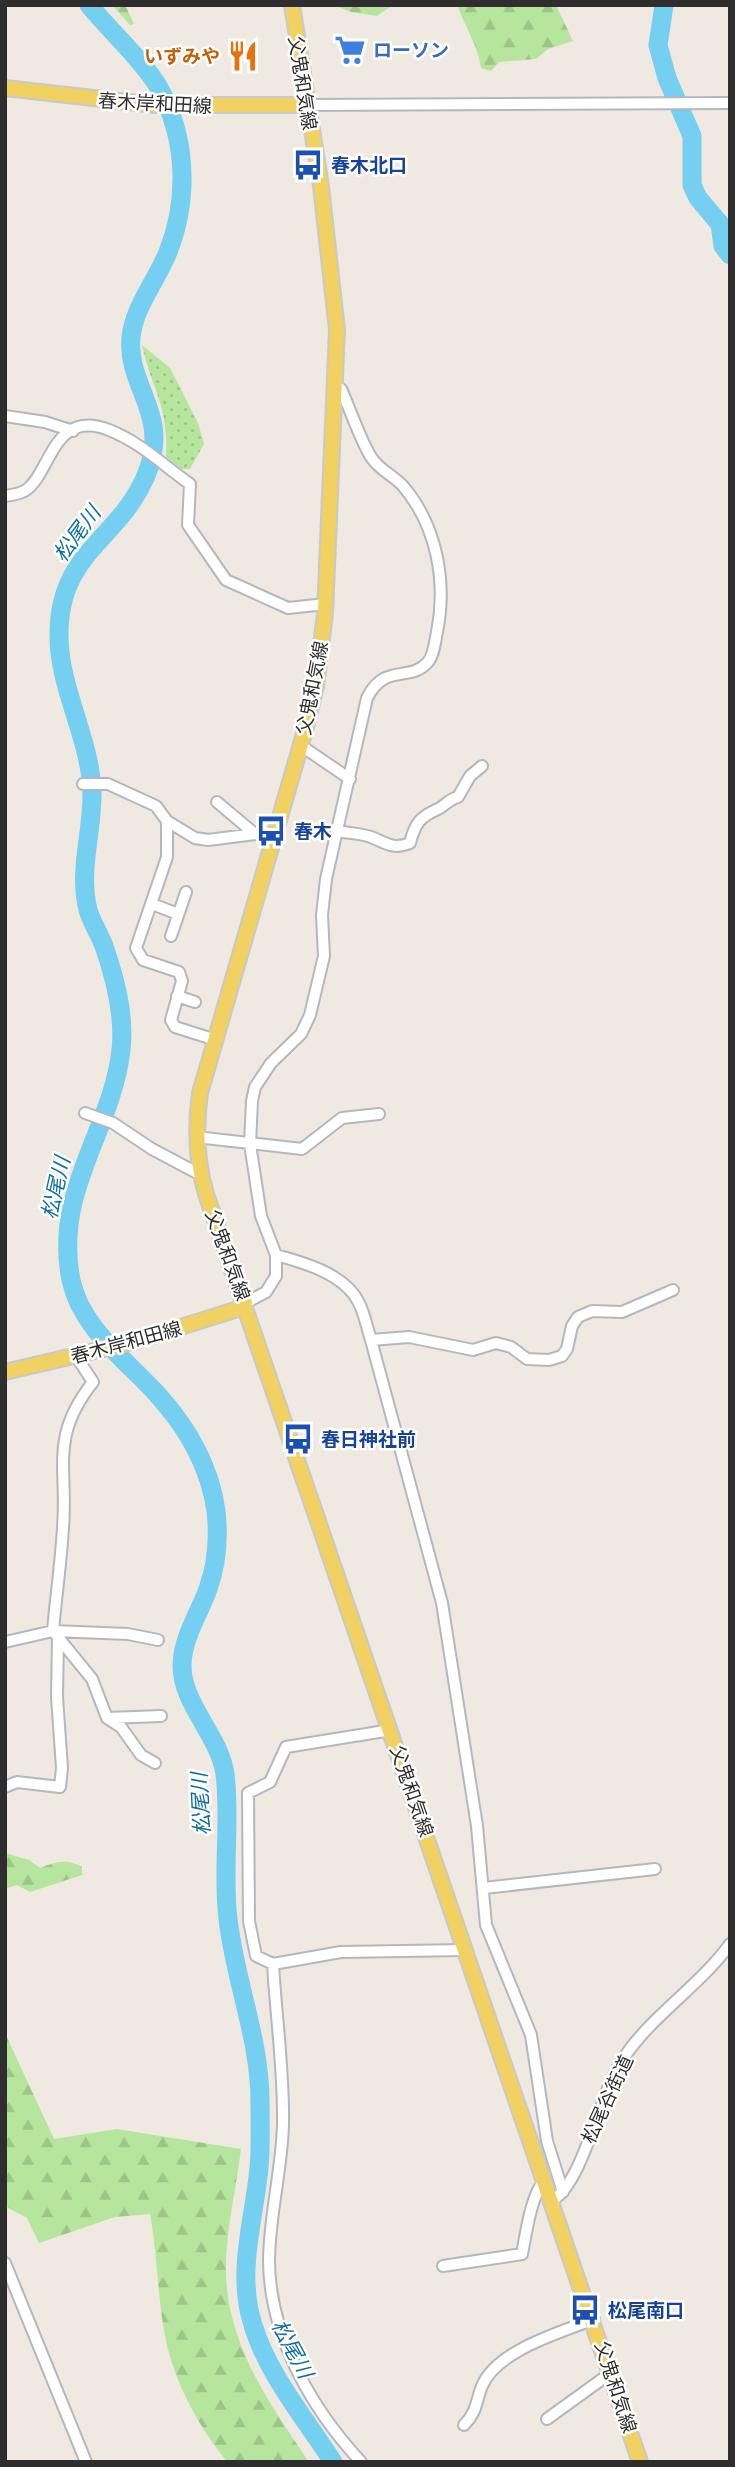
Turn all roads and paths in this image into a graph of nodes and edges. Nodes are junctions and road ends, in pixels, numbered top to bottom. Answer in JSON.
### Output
{"nodes":[{"id":1,"x":292,"y":5,"type":"edge"},
{"id":2,"x":5,"y":88,"type":"edge"},
{"id":3,"x":730,"y":103,"type":"edge"},
{"id":4,"x":306,"y":105,"type":"junction"},
{"id":5,"x":335,"y":386,"type":"junction"},
{"id":6,"x":5,"y":416,"type":"edge"},
{"id":7,"x":73,"y":431,"type":"junction"},
{"id":8,"x":5,"y":496,"type":"edge"},
{"id":9,"x":326,"y":604,"type":"junction"},
{"id":10,"x":300,"y":745,"type":"junction"},
{"id":11,"x":482,"y":766,"type":"dead end"},
{"id":12,"x":350,"y":779,"type":"junction"},
{"id":13,"x":83,"y":784,"type":"dead end"},
{"id":14,"x":217,"y":802,"type":"dead end"},
{"id":15,"x":167,"y":821,"type":"junction"},
{"id":16,"x":336,"y":831,"type":"junction"},
{"id":17,"x":255,"y":834,"type":"junction"},
{"id":18,"x":274,"y":839,"type":"junction"},
{"id":19,"x":186,"y":892,"type":"dead end"},
{"id":20,"x":152,"y":904,"type":"junction"},
{"id":21,"x":178,"y":914,"type":"junction"},
{"id":22,"x":171,"y":936,"type":"dead end"},
{"id":23,"x":177,"y":996,"type":"junction"},
{"id":24,"x":195,"y":1002,"type":"dead end"},
{"id":25,"x":216,"y":1040,"type":"junction"},
{"id":26,"x":87,"y":1114,"type":"dead end"},
{"id":27,"x":379,"y":1114,"type":"dead end"},
{"id":28,"x":196,"y":1136,"type":"junction"},
{"id":29,"x":250,"y":1144,"type":"junction"},
{"id":30,"x":201,"y":1175,"type":"junction"},
{"id":31,"x":276,"y":1255,"type":"junction"},
{"id":32,"x":673,"y":1290,"type":"dead end"},
{"id":33,"x":245,"y":1303,"type":"junction"},
{"id":34,"x":371,"y":1340,"type":"junction"},
{"id":35,"x":82,"y":1354,"type":"junction"},
{"id":36,"x":5,"y":1372,"type":"edge"},
{"id":37,"x":55,"y":1634,"type":"junction"},
{"id":38,"x":158,"y":1640,"type":"dead end"},
{"id":39,"x":5,"y":1642,"type":"edge"},
{"id":40,"x":161,"y":1716,"type":"dead end"},
{"id":41,"x":107,"y":1718,"type":"junction"},
{"id":42,"x":391,"y":1730,"type":"junction"},
{"id":43,"x":155,"y":1763,"type":"dead end"},
{"id":44,"x":5,"y":1787,"type":"edge"},
{"id":45,"x":654,"y":1869,"type":"dead end"},
{"id":46,"x":484,"y":1888,"type":"junction"},
{"id":47,"x":730,"y":1944,"type":"edge"},
{"id":48,"x":466,"y":1950,"type":"junction"},
{"id":49,"x":273,"y":1964,"type":"junction"},
{"id":50,"x":545,"y":2180,"type":"junction"},
{"id":51,"x":558,"y":2196,"type":"junction"},
{"id":52,"x":5,"y":2263,"type":"edge"},
{"id":53,"x":443,"y":2266,"type":"dead end"},
{"id":54,"x":594,"y":2319,"type":"junction"},
{"id":55,"x":612,"y":2372,"type":"junction"},
{"id":56,"x":547,"y":2419,"type":"dead end"},
{"id":57,"x":464,"y":2425,"type":"dead end"},
{"id":58,"x":86,"y":2462,"type":"edge"},
{"id":59,"x":360,"y":2462,"type":"edge"},
{"id":60,"x":640,"y":2462,"type":"edge"}],
"edges":[{"from":1,"to":4,"type":"main road","name":"父鬼和気線"},
{"from":2,"to":4,"type":"main road","name":"春木岸和田線"},
{"from":3,"to":4,"type":"street"},
{"from":4,"to":5,"type":"main road","name":"父鬼和気線"},
{"from":5,"to":9,"type":"main road","name":"父鬼和気線"},
{"from":5,"to":12,"type":"street"},
{"from":6,"to":7,"type":"street"},
{"from":7,"to":8,"type":"street"},
{"from":7,"to":9,"type":"street"},
{"from":9,"to":10,"type":"main road","name":"父鬼和気線"},
{"from":10,"to":12,"type":"street"},
{"from":10,"to":18,"type":"main road","name":"父鬼和気線"},
{"from":11,"to":16,"type":"street"},
{"from":12,"to":16,"type":"street"},
{"from":13,"to":15,"type":"street"},
{"from":14,"to":17,"type":"street"},
{"from":15,"to":17,"type":"street"},
{"from":15,"to":20,"type":"street"},
{"from":16,"to":29,"type":"street"},
{"from":17,"to":18,"type":"street"},
{"from":18,"to":25,"type":"main road","name":"父鬼和気線"},
{"from":19,"to":21,"type":"street"},
{"from":20,"to":21,"type":"street"},
{"from":20,"to":23,"type":"street"},
{"from":21,"to":22,"type":"street"},
{"from":23,"to":24,"type":"street"},
{"from":23,"to":25,"type":"street"},
{"from":25,"to":28,"type":"main road","name":"父鬼和気線"},
{"from":26,"to":30,"type":"street"},
{"from":27,"to":29,"type":"street"},
{"from":28,"to":29,"type":"street"},
{"from":28,"to":30,"type":"main road","name":"父鬼和気線"},
{"from":29,"to":31,"type":"street"},
{"from":30,"to":33,"type":"main road","name":"父鬼和気線"},
{"from":31,"to":33,"type":"street"},
{"from":31,"to":34,"type":"street"},
{"from":32,"to":34,"type":"street"},
{"from":33,"to":35,"type":"main road","name":"春木岸和田線"},
{"from":33,"to":42,"type":"main road","name":"父鬼和気線"},
{"from":34,"to":46,"type":"street"},
{"from":35,"to":36,"type":"main road","name":"春木岸和田線"},
{"from":35,"to":37,"type":"street"},
{"from":37,"to":38,"type":"street"},
{"from":37,"to":39,"type":"street"},
{"from":37,"to":41,"type":"street"},
{"from":37,"to":44,"type":"street"},
{"from":40,"to":41,"type":"street"},
{"from":41,"to":43,"type":"street"},
{"from":42,"to":48,"type":"main road","name":"父鬼和気線"},
{"from":42,"to":49,"type":"street"},
{"from":45,"to":46,"type":"street"},
{"from":46,"to":51,"type":"street"},
{"from":47,"to":51,"type":"street","name":"松尾谷街道"},
{"from":48,"to":49,"type":"street"},
{"from":48,"to":50,"type":"main road","name":"父鬼和気線"},
{"from":49,"to":59,"type":"street"},
{"from":50,"to":51,"type":"main road","name":"父鬼和気線"},
{"from":50,"to":53,"type":"street"},
{"from":51,"to":54,"type":"main road","name":"父鬼和気線"},
{"from":52,"to":58,"type":"street"},
{"from":54,"to":55,"type":"main road","name":"父鬼和気線"},
{"from":54,"to":57,"type":"street"},
{"from":55,"to":56,"type":"street"},
{"from":55,"to":60,"type":"main road","name":"父鬼和気線"}]}
